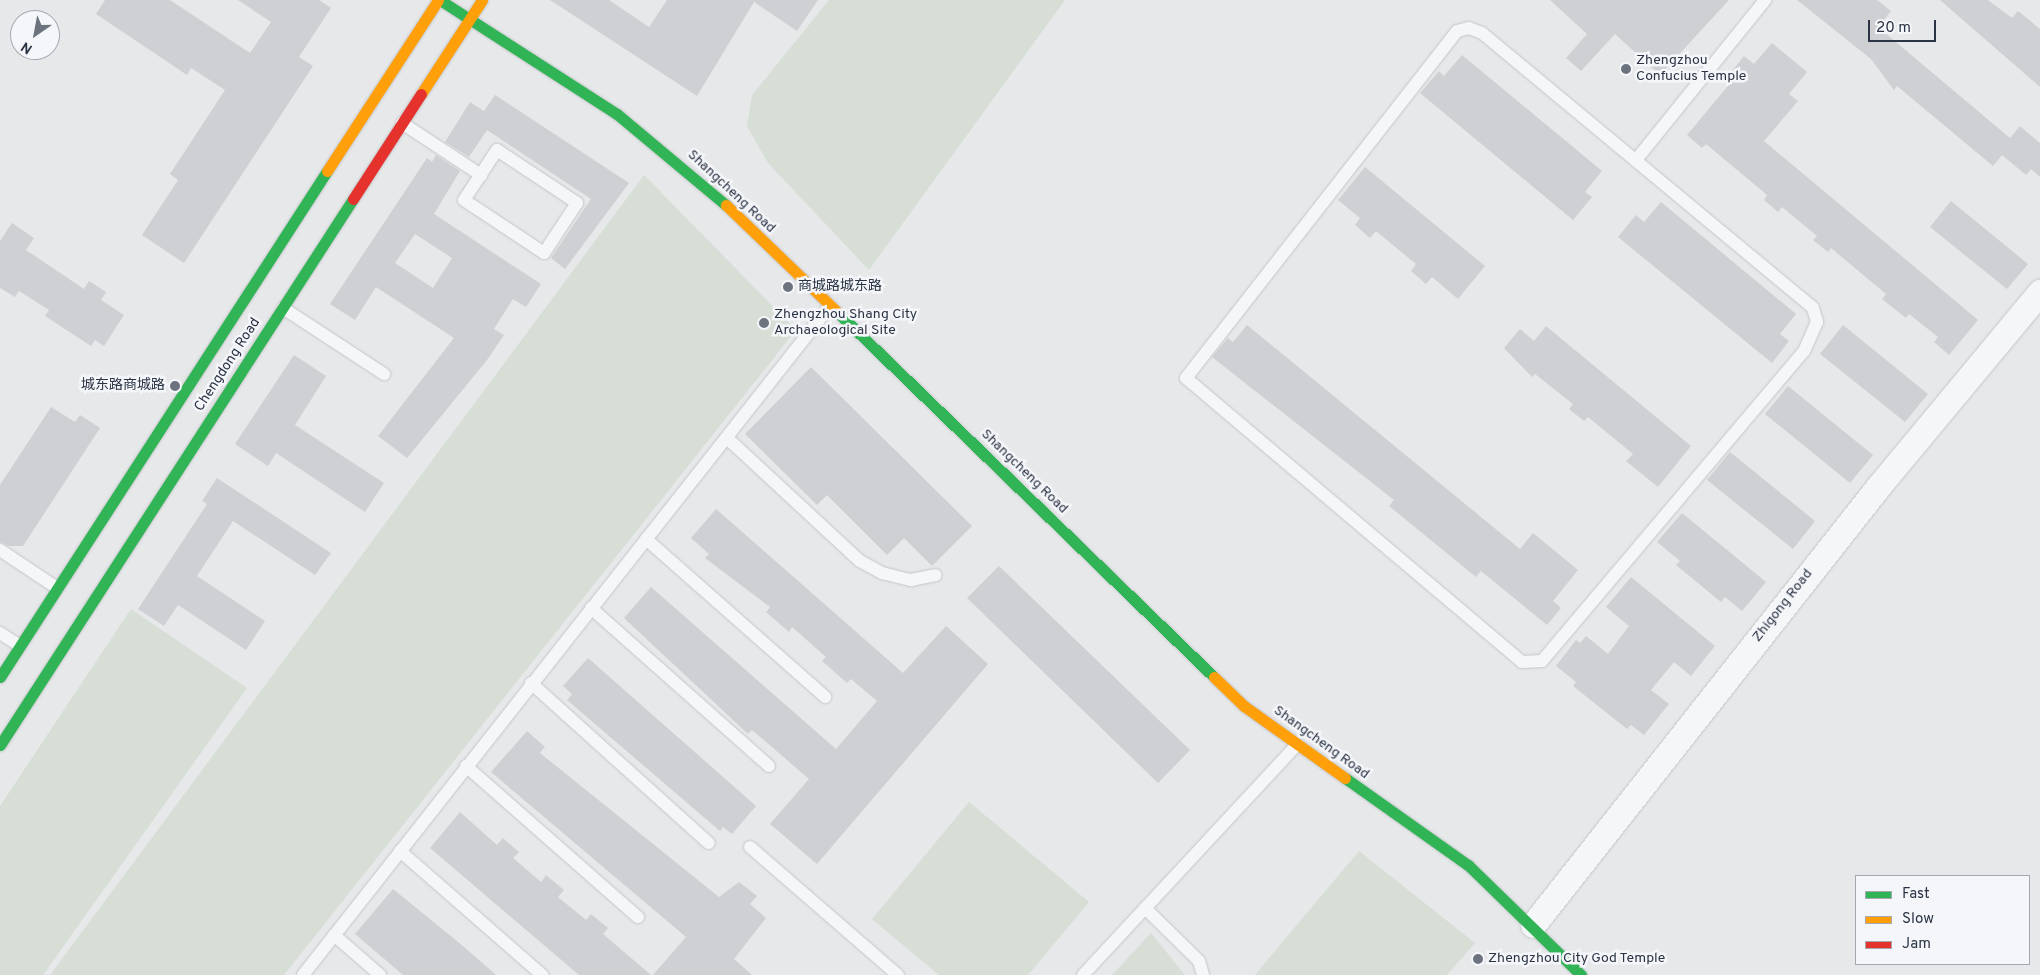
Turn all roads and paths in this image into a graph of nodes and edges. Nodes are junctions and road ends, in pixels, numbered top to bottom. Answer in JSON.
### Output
{"nodes":[{"id":1,"x":439,"y":0,"type":"edge"},
{"id":2,"x":482,"y":0,"type":"edge"},
{"id":3,"x":1765,"y":0,"type":"edge"},
{"id":4,"x":470,"y":19,"type":"junction"},
{"id":5,"x":402,"y":123,"type":"junction"},
{"id":6,"x":1636,"y":160,"type":"junction"},
{"id":7,"x":481,"y":175,"type":"junction"},
{"id":8,"x":2040,"y":292,"type":"edge"},
{"id":9,"x":830,"y":306,"type":"junction"},
{"id":10,"x":283,"y":308,"type":"junction"},
{"id":11,"x":384,"y":374,"type":"dead end"},
{"id":12,"x":727,"y":438,"type":"junction"},
{"id":13,"x":646,"y":539,"type":"junction"},
{"id":14,"x":0,"y":550,"type":"edge"},
{"id":15,"x":936,"y":575,"type":"dead end"},
{"id":16,"x":57,"y":588,"type":"junction"},
{"id":17,"x":591,"y":608,"type":"junction"},
{"id":18,"x":0,"y":633,"type":"edge"},
{"id":19,"x":20,"y":646,"type":"junction"},
{"id":20,"x":0,"y":676,"type":"edge"},
{"id":21,"x":531,"y":683,"type":"junction"},
{"id":22,"x":826,"y":697,"type":"dead end"},
{"id":23,"x":0,"y":745,"type":"edge"},
{"id":24,"x":1297,"y":745,"type":"junction"},
{"id":25,"x":466,"y":766,"type":"junction"},
{"id":26,"x":769,"y":766,"type":"dead end"},
{"id":27,"x":709,"y":843,"type":"dead end"},
{"id":28,"x":750,"y":847,"type":"dead end"},
{"id":29,"x":400,"y":851,"type":"junction"},
{"id":30,"x":1145,"y":908,"type":"junction"},
{"id":31,"x":638,"y":917,"type":"dead end"},
{"id":32,"x":1533,"y":925,"type":"junction"},
{"id":33,"x":334,"y":935,"type":"junction"},
{"id":34,"x":303,"y":975,"type":"edge"},
{"id":35,"x":380,"y":975,"type":"edge"},
{"id":36,"x":542,"y":975,"type":"edge"},
{"id":37,"x":898,"y":975,"type":"edge"},
{"id":38,"x":1083,"y":975,"type":"edge"},
{"id":39,"x":1203,"y":975,"type":"edge"},
{"id":40,"x":1580,"y":975,"type":"edge"}],
"edges":[{"from":1,"to":4,"type":"main road","name":"Shangcheng Road"},
{"from":1,"to":16,"type":"main road","name":"Chengdong Road"},
{"from":2,"to":4,"type":"main road","name":"Chengdong Road"},
{"from":3,"to":6,"type":"lane"},
{"from":4,"to":5,"type":"main road","name":"Chengdong Road"},
{"from":4,"to":9,"type":"main road","name":"Shangcheng Road"},
{"from":5,"to":7,"type":"lane"},
{"from":5,"to":10,"type":"main road","name":"Chengdong Road"},
{"from":6,"to":6,"type":"lane"},
{"from":7,"to":7,"type":"lane"},
{"from":8,"to":32,"type":"street","name":"Zhigong Road"},
{"from":9,"to":12,"type":"lane"},
{"from":9,"to":24,"type":"main road","name":"Shangcheng Road"},
{"from":10,"to":11,"type":"lane"},
{"from":10,"to":23,"type":"main road","name":"Chengdong Road"},
{"from":12,"to":13,"type":"lane"},
{"from":12,"to":15,"type":"lane"},
{"from":13,"to":17,"type":"lane"},
{"from":13,"to":22,"type":"lane"},
{"from":14,"to":16,"type":"lane"},
{"from":16,"to":19,"type":"main road","name":"Chengdong Road"},
{"from":17,"to":21,"type":"lane"},
{"from":17,"to":26,"type":"lane"},
{"from":18,"to":19,"type":"lane"},
{"from":19,"to":20,"type":"main road","name":"Chengdong Road"},
{"from":21,"to":25,"type":"lane"},
{"from":21,"to":27,"type":"lane"},
{"from":24,"to":30,"type":"lane"},
{"from":24,"to":32,"type":"main road","name":"Shangcheng Road"},
{"from":25,"to":29,"type":"lane"},
{"from":25,"to":31,"type":"lane"},
{"from":28,"to":37,"type":"lane"},
{"from":29,"to":33,"type":"lane"},
{"from":29,"to":36,"type":"lane"},
{"from":30,"to":38,"type":"lane"},
{"from":30,"to":39,"type":"lane"},
{"from":32,"to":40,"type":"main road","name":"Shangcheng Road"},
{"from":33,"to":34,"type":"lane"},
{"from":33,"to":35,"type":"lane"}]}
